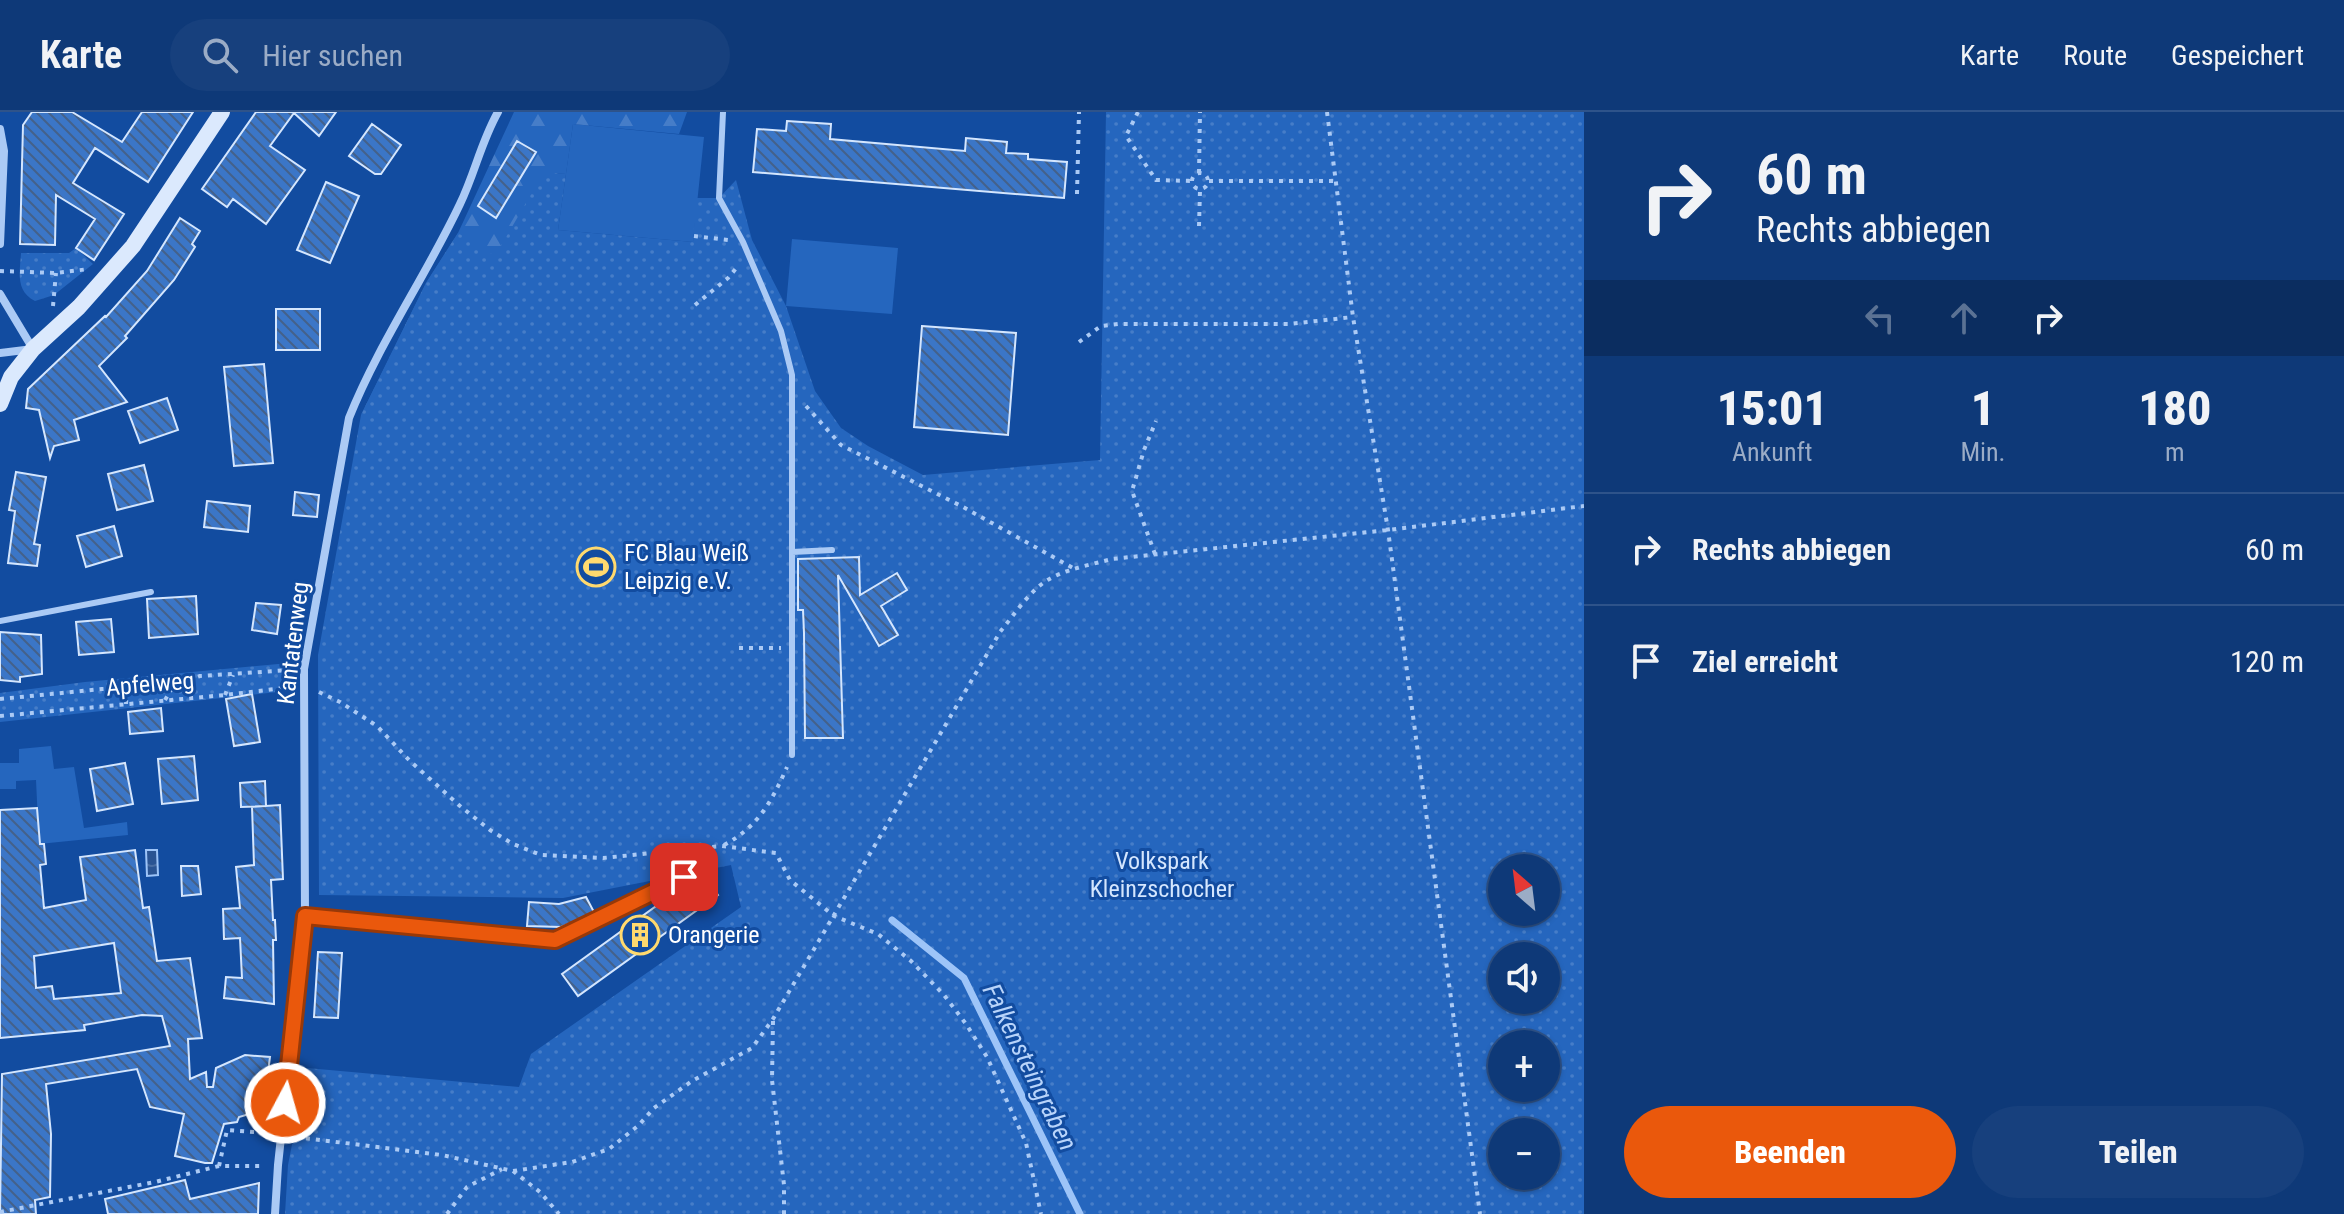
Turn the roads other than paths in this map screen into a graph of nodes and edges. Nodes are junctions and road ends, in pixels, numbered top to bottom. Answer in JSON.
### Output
{"nodes":[{"id":1,"x":222,"y":112,"type":"edge"},
{"id":2,"x":498,"y":112,"type":"edge"},
{"id":3,"x":723,"y":112,"type":"edge"},
{"id":4,"x":0,"y":129,"type":"edge"},
{"id":5,"x":0,"y":244,"type":"edge"},
{"id":6,"x":0,"y":294,"type":"edge"},
{"id":7,"x":33,"y":349,"type":"junction"},
{"id":8,"x":0,"y":353,"type":"edge"},
{"id":9,"x":0,"y":404,"type":"edge"},
{"id":10,"x":832,"y":550,"type":"dead end"},
{"id":11,"x":792,"y":552,"type":"junction"},
{"id":12,"x":151,"y":592,"type":"dead end"},
{"id":13,"x":0,"y":621,"type":"edge"},
{"id":14,"x":792,"y":755,"type":"road end"},
{"id":15,"x":684,"y":877,"type":"dead end"},
{"id":16,"x":305,"y":916,"type":"junction"},
{"id":17,"x":275,"y":1214,"type":"edge"}],
"edges":[{"from":1,"to":7,"type":"street"},
{"from":2,"to":16,"type":"street","name":"Kantatenweg"},
{"from":3,"to":11,"type":"lane"},
{"from":4,"to":5,"type":"street"},
{"from":6,"to":7,"type":"street"},
{"from":7,"to":8,"type":"street"},
{"from":7,"to":9,"type":"street"},
{"from":10,"to":11,"type":"lane"},
{"from":11,"to":14,"type":"lane"},
{"from":12,"to":13,"type":"lane"},
{"from":15,"to":16,"type":"lane"},
{"from":16,"to":17,"type":"street","name":"Kantatenweg"}]}
